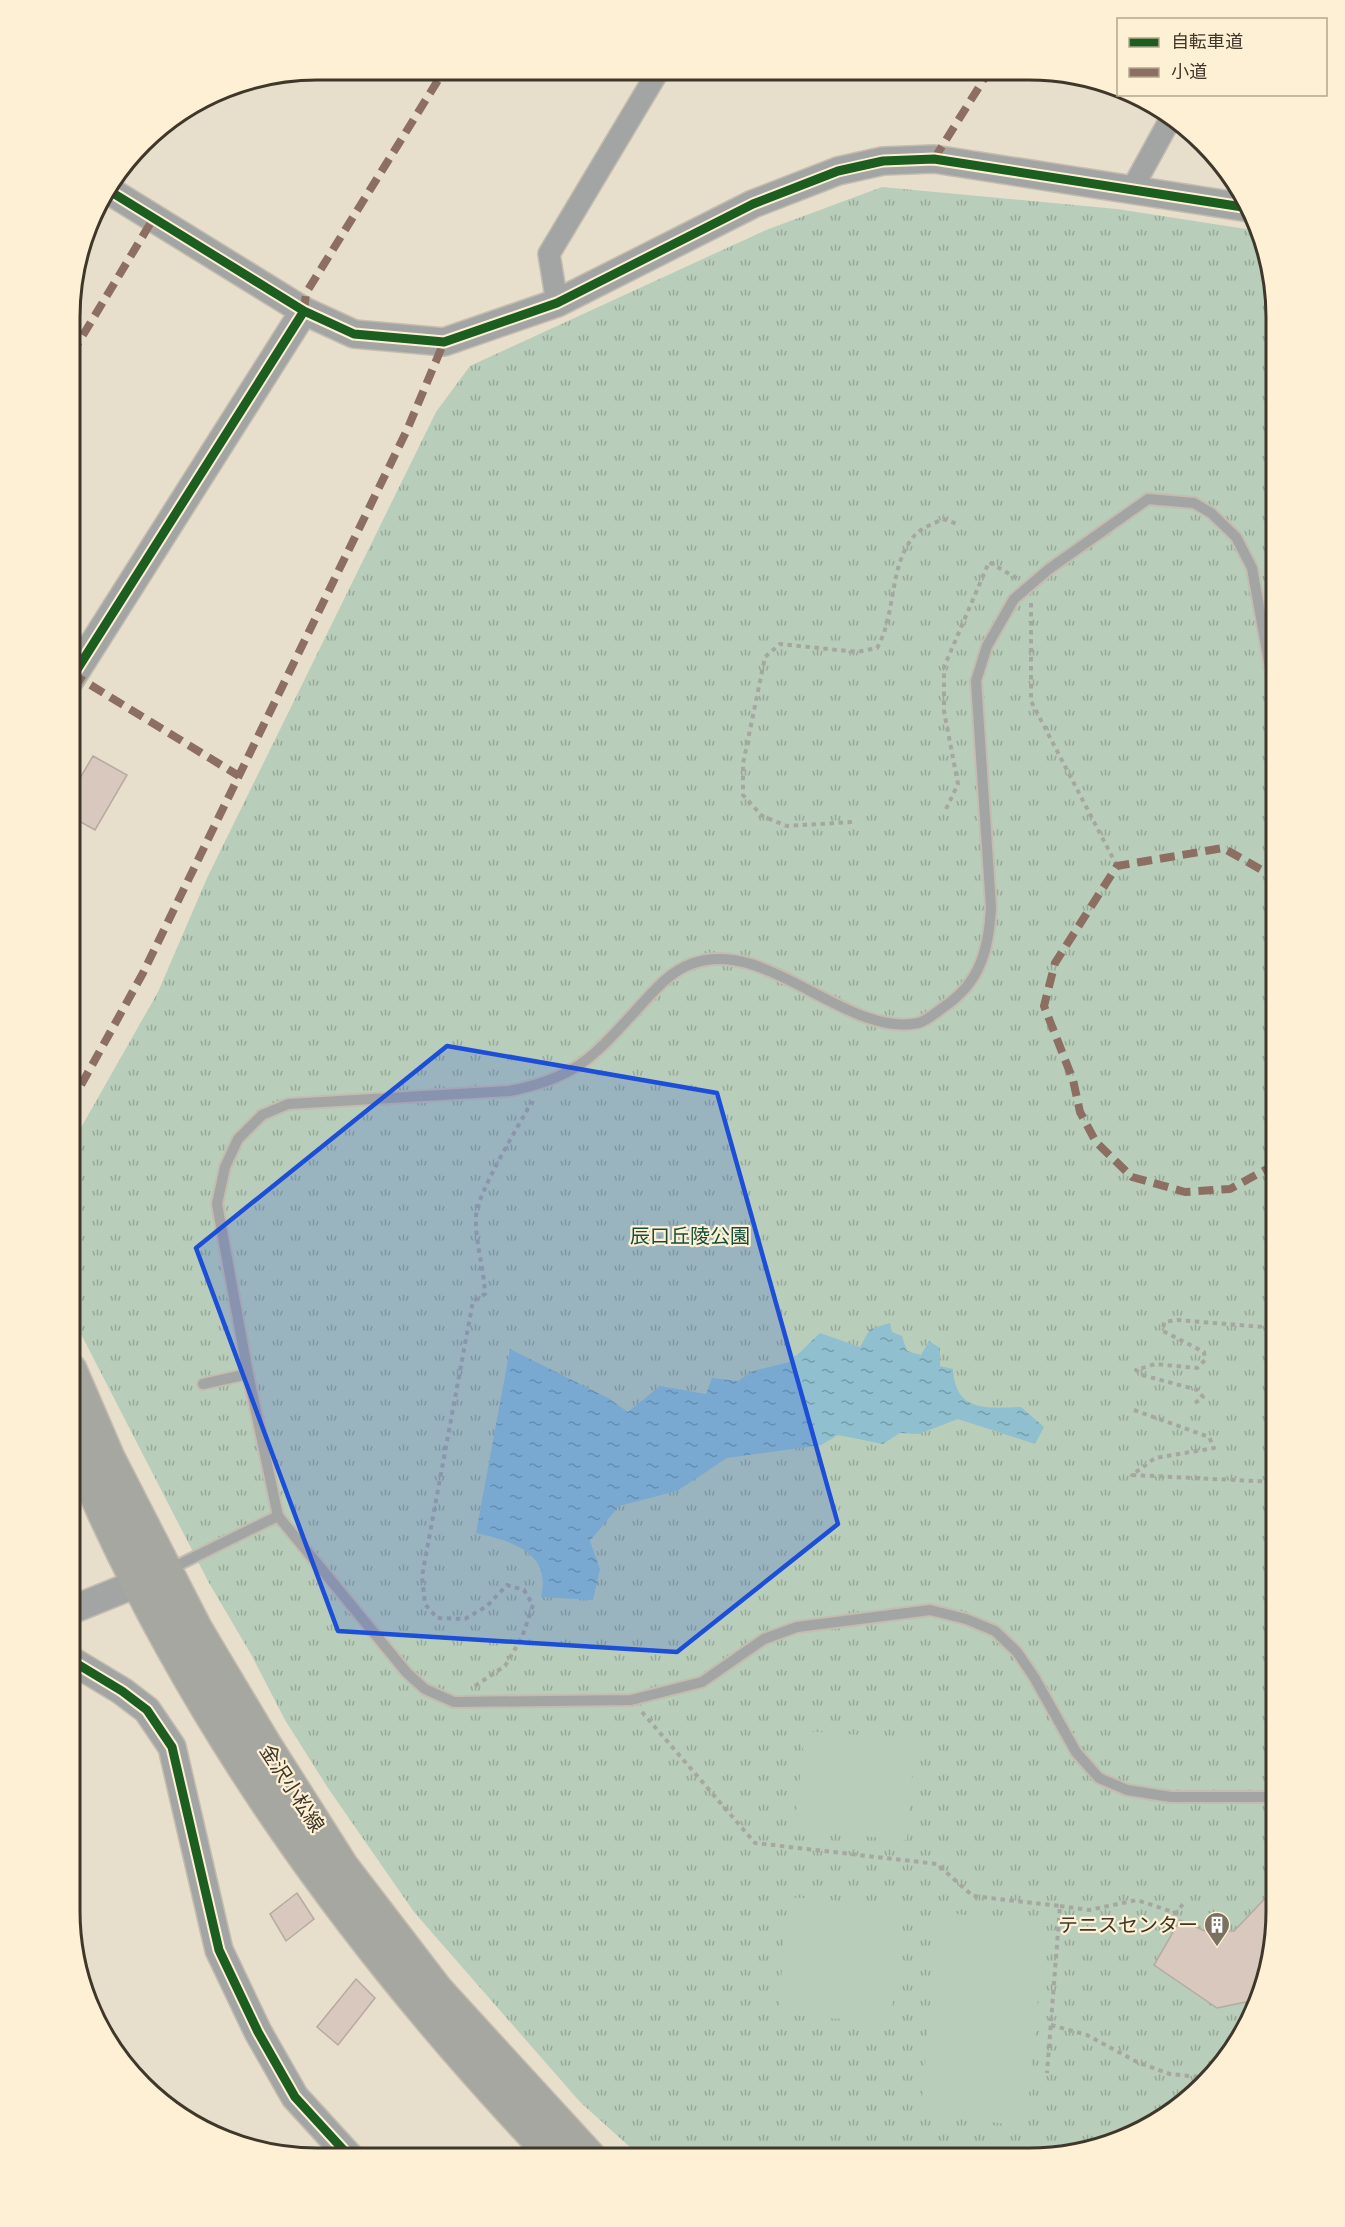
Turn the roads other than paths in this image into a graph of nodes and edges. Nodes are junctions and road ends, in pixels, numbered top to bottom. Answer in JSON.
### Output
{"nodes":[{"id":1,"x":653,"y":80,"type":"edge"},
{"id":2,"x":1167,"y":125,"type":"edge"},
{"id":3,"x":1132,"y":189,"type":"junction"},
{"id":4,"x":114,"y":194,"type":"edge"},
{"id":5,"x":1238,"y":206,"type":"edge"},
{"id":6,"x":557,"y":303,"type":"junction"},
{"id":7,"x":304,"y":311,"type":"junction"},
{"id":8,"x":1266,"y":646,"type":"edge"},
{"id":9,"x":80,"y":665,"type":"edge"},
{"id":10,"x":248,"y":1374,"type":"junction"},
{"id":11,"x":203,"y":1384,"type":"dead end"},
{"id":12,"x":80,"y":1393,"type":"edge"},
{"id":13,"x":80,"y":1459,"type":"edge"},
{"id":14,"x":278,"y":1516,"type":"junction"},
{"id":15,"x":153,"y":1577,"type":"junction"},
{"id":16,"x":80,"y":1607,"type":"edge"},
{"id":17,"x":80,"y":1666,"type":"edge"},
{"id":18,"x":1266,"y":1797,"type":"edge"},
{"id":19,"x":342,"y":2148,"type":"edge"},
{"id":20,"x":546,"y":2148,"type":"edge"},
{"id":21,"x":581,"y":2148,"type":"edge"}],
"edges":[{"from":1,"to":6,"type":"street"},
{"from":2,"to":3,"type":"street"},
{"from":3,"to":5,"type":"street"},
{"from":3,"to":6,"type":"street"},
{"from":4,"to":7,"type":"street"},
{"from":6,"to":7,"type":"street"},
{"from":7,"to":9,"type":"street"},
{"from":8,"to":10,"type":"lane"},
{"from":10,"to":11,"type":"lane"},
{"from":10,"to":14,"type":"lane"},
{"from":12,"to":15,"type":"main road","name":"金沢小松線"},
{"from":13,"to":15,"type":"main road","name":"金沢小松線"},
{"from":14,"to":15,"type":"lane"},
{"from":14,"to":18,"type":"lane"},
{"from":15,"to":16,"type":"street"},
{"from":15,"to":20,"type":"main road","name":"金沢小松線"},
{"from":15,"to":21,"type":"main road","name":"金沢小松線"},
{"from":17,"to":19,"type":"street"}]}
